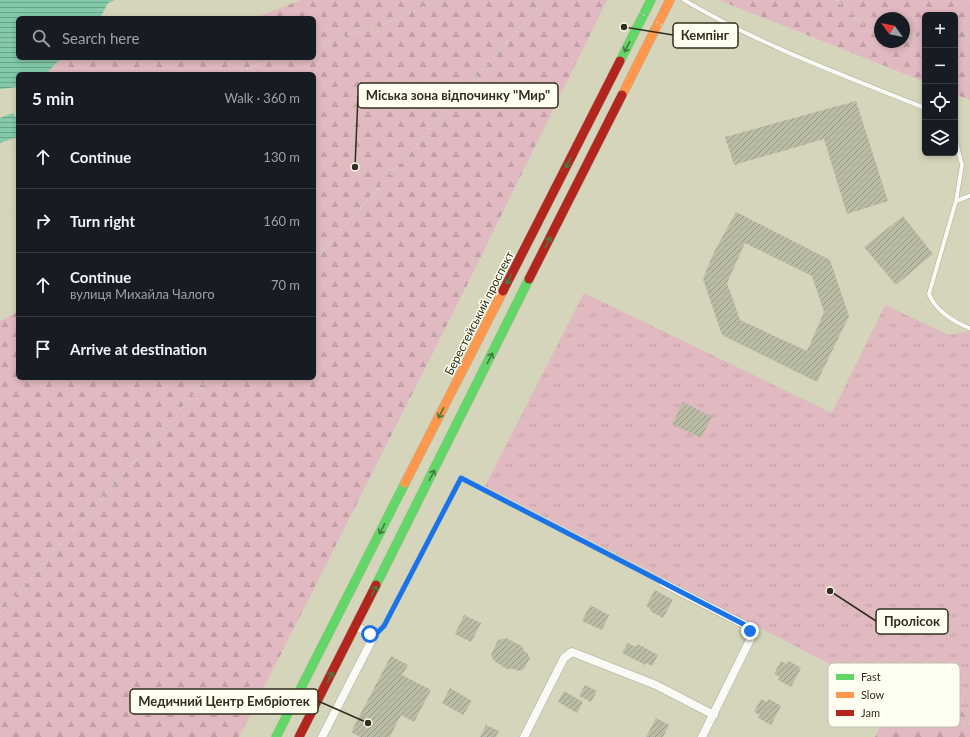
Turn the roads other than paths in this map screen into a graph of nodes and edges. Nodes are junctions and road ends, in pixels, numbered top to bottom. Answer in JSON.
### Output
{"nodes":[{"id":1,"x":651,"y":0,"type":"edge"},
{"id":2,"x":670,"y":0,"type":"edge"},
{"id":3,"x":684,"y":0,"type":"edge"},
{"id":4,"x":922,"y":107,"type":"edge"},
{"id":5,"x":958,"y":150,"type":"edge"},
{"id":6,"x":970,"y":196,"type":"edge"},
{"id":7,"x":956,"y":201,"type":"junction"},
{"id":8,"x":970,"y":328,"type":"edge"},
{"id":9,"x":663,"y":583,"type":"road end"},
{"id":10,"x":356,"y":626,"type":"junction"},
{"id":11,"x":714,"y":715,"type":"junction"},
{"id":12,"x":276,"y":737,"type":"edge"},
{"id":13,"x":299,"y":737,"type":"edge"},
{"id":14,"x":322,"y":737,"type":"edge"},
{"id":15,"x":524,"y":737,"type":"edge"},
{"id":16,"x":702,"y":737,"type":"edge"}],
"edges":[{"from":1,"to":12,"type":"highway","name":"Берестейський проспект","one_way":true},
{"from":10,"to":2,"type":"highway","one_way":true},
{"from":3,"to":4,"type":"lane"},
{"from":5,"to":7,"type":"lane"},
{"from":6,"to":7,"type":"lane"},
{"from":7,"to":8,"type":"lane"},
{"from":9,"to":11,"type":"street"},
{"from":13,"to":10,"type":"highway","one_way":true},
{"from":10,"to":14,"type":"street"},
{"from":11,"to":15,"type":"street"},
{"from":11,"to":16,"type":"street"}]}
